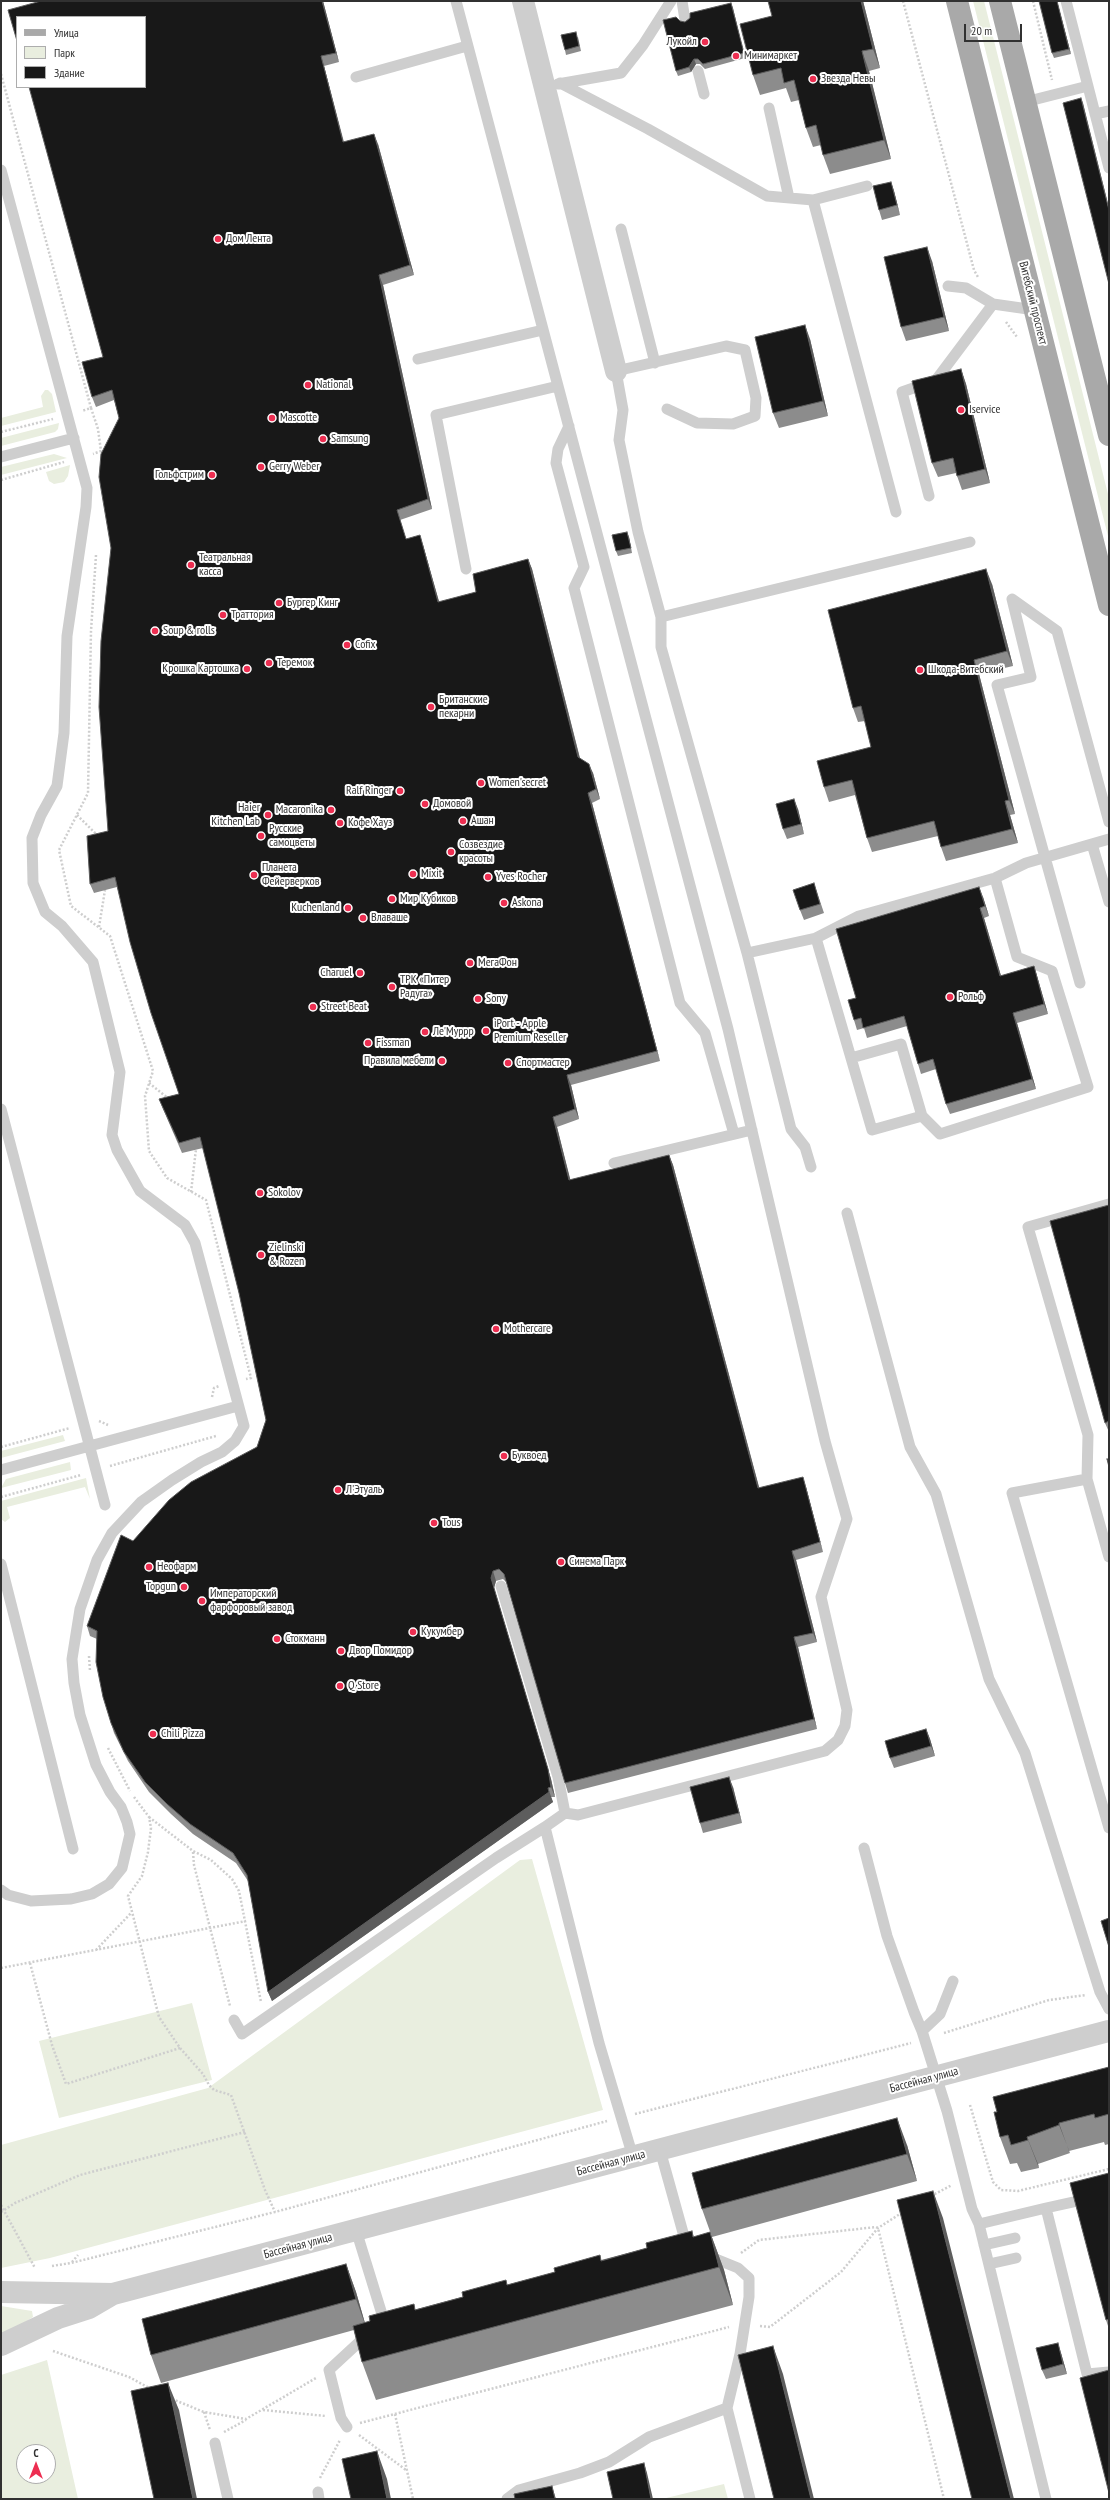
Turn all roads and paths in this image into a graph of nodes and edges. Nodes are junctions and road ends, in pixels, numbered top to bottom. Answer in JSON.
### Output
{"nodes":[{"id":1,"x":456,"y":1,"type":"edge"},
{"id":2,"x":523,"y":1,"type":"edge"},
{"id":3,"x":671,"y":1,"type":"edge"},
{"id":4,"x":682,"y":1,"type":"edge"},
{"id":5,"x":903,"y":1,"type":"edge"},
{"id":6,"x":957,"y":1,"type":"edge"},
{"id":7,"x":1000,"y":1,"type":"edge"},
{"id":8,"x":1033,"y":1,"type":"edge"},
{"id":9,"x":1066,"y":1,"type":"edge"},
{"id":10,"x":685,"y":20,"type":"edge"},
{"id":11,"x":467,"y":46,"type":"junction"},
{"id":12,"x":698,"y":70,"type":"dead end"},
{"id":13,"x":1,"y":74,"type":"edge"},
{"id":14,"x":356,"y":77,"type":"dead end"},
{"id":15,"x":552,"y":85,"type":"junction"},
{"id":16,"x":1088,"y":86,"type":"junction"},
{"id":17,"x":704,"y":94,"type":"dead end"},
{"id":18,"x":1056,"y":94,"type":"junction"},
{"id":19,"x":1025,"y":102,"type":"junction"},
{"id":20,"x":769,"y":108,"type":"dead end"},
{"id":21,"x":1109,"y":111,"type":"edge"},
{"id":22,"x":1095,"y":114,"type":"junction"},
{"id":23,"x":1109,"y":165,"type":"edge"},
{"id":24,"x":1,"y":170,"type":"edge"},
{"id":25,"x":867,"y":186,"type":"dead end"},
{"id":26,"x":789,"y":198,"type":"junction"},
{"id":27,"x":813,"y":200,"type":"junction"},
{"id":28,"x":621,"y":229,"type":"dead end"},
{"id":29,"x":948,"y":286,"type":"dead end"},
{"id":30,"x":993,"y":304,"type":"junction"},
{"id":31,"x":1035,"y":310,"type":"junction"},
{"id":32,"x":543,"y":330,"type":"junction"},
{"id":33,"x":1017,"y":337,"type":"dead end"},
{"id":34,"x":418,"y":359,"type":"dead end"},
{"id":35,"x":655,"y":363,"type":"junction"},
{"id":36,"x":616,"y":372,"type":"junction"},
{"id":37,"x":558,"y":386,"type":"junction"},
{"id":38,"x":91,"y":408,"type":"junction"},
{"id":39,"x":667,"y":409,"type":"dead end"},
{"id":40,"x":79,"y":412,"type":"dead end"},
{"id":41,"x":58,"y":418,"type":"dead end"},
{"id":42,"x":569,"y":426,"type":"junction"},
{"id":43,"x":1,"y":432,"type":"edge"},
{"id":44,"x":1109,"y":435,"type":"edge"},
{"id":45,"x":74,"y":438,"type":"junction"},
{"id":46,"x":102,"y":451,"type":"junction"},
{"id":47,"x":90,"y":455,"type":"dead end"},
{"id":48,"x":1,"y":457,"type":"edge"},
{"id":49,"x":102,"y":457,"type":"edge"},
{"id":50,"x":69,"y":461,"type":"dead end"},
{"id":51,"x":1,"y":480,"type":"edge"},
{"id":52,"x":929,"y":496,"type":"dead end"},
{"id":53,"x":896,"y":512,"type":"dead end"},
{"id":54,"x":970,"y":542,"type":"dead end"},
{"id":55,"x":96,"y":549,"type":"dead end"},
{"id":56,"x":466,"y":569,"type":"dead end"},
{"id":57,"x":1109,"y":605,"type":"edge"},
{"id":58,"x":661,"y":617,"type":"junction"},
{"id":59,"x":77,"y":815,"type":"junction"},
{"id":60,"x":1109,"y":822,"type":"edge"},
{"id":61,"x":99,"y":837,"type":"edge"},
{"id":62,"x":1109,"y":839,"type":"edge"},
{"id":63,"x":1092,"y":844,"type":"junction"},
{"id":64,"x":1044,"y":858,"type":"junction"},
{"id":65,"x":995,"y":878,"type":"junction"},
{"id":66,"x":105,"y":890,"type":"edge"},
{"id":67,"x":1109,"y":902,"type":"edge"},
{"id":68,"x":99,"y":927,"type":"junction"},
{"id":69,"x":816,"y":938,"type":"junction"},
{"id":70,"x":747,"y":953,"type":"junction"},
{"id":71,"x":1080,"y":983,"type":"dead end"},
{"id":72,"x":851,"y":1058,"type":"junction"},
{"id":73,"x":150,"y":1083,"type":"junction"},
{"id":74,"x":171,"y":1101,"type":"edge"},
{"id":75,"x":1,"y":1109,"type":"edge"},
{"id":76,"x":922,"y":1116,"type":"junction"},
{"id":77,"x":752,"y":1130,"type":"junction"},
{"id":78,"x":734,"y":1134,"type":"junction"},
{"id":79,"x":196,"y":1149,"type":"edge"},
{"id":80,"x":614,"y":1163,"type":"dead end"},
{"id":81,"x":811,"y":1167,"type":"dead end"},
{"id":82,"x":191,"y":1192,"type":"junction"},
{"id":83,"x":1109,"y":1204,"type":"edge"},
{"id":84,"x":847,"y":1213,"type":"dead end"},
{"id":85,"x":232,"y":1381,"type":"junction"},
{"id":86,"x":210,"y":1401,"type":"dead end"},
{"id":87,"x":238,"y":1406,"type":"junction"},
{"id":88,"x":96,"y":1421,"type":"dead end"},
{"id":89,"x":110,"y":1426,"type":"dead end"},
{"id":90,"x":73,"y":1427,"type":"dead end"},
{"id":91,"x":218,"y":1436,"type":"dead end"},
{"id":92,"x":90,"y":1446,"type":"junction"},
{"id":93,"x":1,"y":1447,"type":"edge"},
{"id":94,"x":103,"y":1468,"type":"dead end"},
{"id":95,"x":1,"y":1470,"type":"edge"},
{"id":96,"x":87,"y":1473,"type":"dead end"},
{"id":97,"x":1087,"y":1479,"type":"junction"},
{"id":98,"x":1,"y":1497,"type":"edge"},
{"id":99,"x":105,"y":1505,"type":"dead end"},
{"id":100,"x":1109,"y":1557,"type":"edge"},
{"id":101,"x":1,"y":1564,"type":"edge"},
{"id":102,"x":501,"y":1586,"type":"dead end"},
{"id":103,"x":90,"y":1651,"type":"dead end"},
{"id":104,"x":90,"y":1676,"type":"dead end"},
{"id":105,"x":106,"y":1742,"type":"dead end"},
{"id":106,"x":1107,"y":1812,"type":"edge"},
{"id":107,"x":565,"y":1813,"type":"junction"},
{"id":108,"x":149,"y":1817,"type":"junction"},
{"id":109,"x":545,"y":1827,"type":"junction"},
{"id":110,"x":1109,"y":1828,"type":"edge"},
{"id":111,"x":864,"y":1848,"type":"dead end"},
{"id":112,"x":73,"y":1849,"type":"dead end"},
{"id":113,"x":193,"y":1851,"type":"junction"},
{"id":114,"x":1,"y":1890,"type":"edge"},
{"id":115,"x":132,"y":1912,"type":"junction"},
{"id":116,"x":246,"y":1921,"type":"junction"},
{"id":117,"x":210,"y":1928,"type":"junction"},
{"id":118,"x":141,"y":1943,"type":"junction"},
{"id":119,"x":96,"y":1950,"type":"junction"},
{"id":120,"x":30,"y":1963,"type":"junction"},
{"id":121,"x":1,"y":1968,"type":"edge"},
{"id":122,"x":953,"y":1981,"type":"dead end"},
{"id":123,"x":1100,"y":1992,"type":"junction"},
{"id":124,"x":1109,"y":2009,"type":"edge"},
{"id":125,"x":264,"y":2019,"type":"junction"},
{"id":126,"x":234,"y":2020,"type":"joint"},
{"id":127,"x":1109,"y":2031,"type":"edge"},
{"id":128,"x":924,"y":2035,"type":"junction"},
{"id":129,"x":180,"y":2048,"type":"junction"},
{"id":130,"x":936,"y":2077,"type":"junction"},
{"id":131,"x":970,"y":2105,"type":"dead end"},
{"id":132,"x":622,"y":2118,"type":"junction"},
{"id":133,"x":244,"y":2132,"type":"junction"},
{"id":134,"x":660,"y":2150,"type":"junction"},
{"id":135,"x":633,"y":2157,"type":"junction"},
{"id":136,"x":1109,"y":2168,"type":"edge"},
{"id":137,"x":964,"y":2178,"type":"junction"},
{"id":138,"x":1109,"y":2194,"type":"edge"},
{"id":139,"x":925,"y":2199,"type":"edge"},
{"id":140,"x":1,"y":2205,"type":"edge"},
{"id":141,"x":1046,"y":2208,"type":"junction"},
{"id":142,"x":906,"y":2210,"type":"edge"},
{"id":143,"x":2,"y":2211,"type":"edge"},
{"id":144,"x":275,"y":2212,"type":"junction"},
{"id":145,"x":979,"y":2224,"type":"junction"},
{"id":146,"x":878,"y":2228,"type":"junction"},
{"id":147,"x":356,"y":2230,"type":"junction"},
{"id":148,"x":1016,"y":2238,"type":"dead end"},
{"id":149,"x":984,"y":2245,"type":"junction"},
{"id":150,"x":78,"y":2255,"type":"dead end"},
{"id":151,"x":1016,"y":2258,"type":"dead end"},
{"id":152,"x":72,"y":2263,"type":"junction"},
{"id":153,"x":726,"y":2263,"type":"junction"},
{"id":154,"x":989,"y":2264,"type":"junction"},
{"id":155,"x":52,"y":2266,"type":"dead end"},
{"id":156,"x":35,"y":2268,"type":"dead end"},
{"id":157,"x":1,"y":2292,"type":"edge"},
{"id":158,"x":113,"y":2294,"type":"junction"},
{"id":159,"x":744,"y":2325,"type":"junction"},
{"id":160,"x":1,"y":2345,"type":"edge"},
{"id":161,"x":53,"y":2351,"type":"dead end"},
{"id":162,"x":329,"y":2370,"type":"junction"},
{"id":163,"x":1109,"y":2372,"type":"edge"},
{"id":164,"x":155,"y":2390,"type":"edge"},
{"id":165,"x":168,"y":2397,"type":"edge"},
{"id":166,"x":727,"y":2408,"type":"junction"},
{"id":167,"x":263,"y":2410,"type":"junction"},
{"id":168,"x":395,"y":2414,"type":"junction"},
{"id":169,"x":246,"y":2419,"type":"junction"},
{"id":170,"x":344,"y":2422,"type":"junction"},
{"id":171,"x":217,"y":2439,"type":"joint"},
{"id":172,"x":407,"y":2471,"type":"junction"},
{"id":173,"x":319,"y":2495,"type":"edge"},
{"id":174,"x":228,"y":2499,"type":"edge"},
{"id":175,"x":413,"y":2499,"type":"edge"},
{"id":176,"x":507,"y":2499,"type":"edge"},
{"id":177,"x":750,"y":2499,"type":"edge"},
{"id":178,"x":944,"y":2499,"type":"edge"},
{"id":179,"x":1046,"y":2499,"type":"edge"}],
"edges":[{"from":1,"to":11,"type":"lane"},
{"from":2,"to":15,"type":"street"},
{"from":3,"to":15,"type":"lane"},
{"from":4,"to":10,"type":"lane"},
{"from":5,"to":30,"type":"path"},
{"from":6,"to":31,"type":"main road","name":"Витебский проспект"},
{"from":7,"to":19,"type":"main road"},
{"from":8,"to":18,"type":"path"},
{"from":9,"to":16,"type":"lane"},
{"from":11,"to":14,"type":"lane"},
{"from":11,"to":32,"type":"lane"},
{"from":12,"to":17,"type":"lane"},
{"from":13,"to":38,"type":"path"},
{"from":15,"to":26,"type":"lane"},
{"from":15,"to":36,"type":"street"},
{"from":16,"to":18,"type":"lane"},
{"from":16,"to":22,"type":"lane"},
{"from":18,"to":19,"type":"lane"},
{"from":19,"to":44,"type":"main road"},
{"from":20,"to":26,"type":"lane"},
{"from":21,"to":22,"type":"lane"},
{"from":22,"to":23,"type":"lane"},
{"from":24,"to":45,"type":"lane"},
{"from":25,"to":27,"type":"lane"},
{"from":26,"to":27,"type":"lane"},
{"from":27,"to":53,"type":"lane"},
{"from":28,"to":35,"type":"lane"},
{"from":29,"to":30,"type":"lane"},
{"from":30,"to":31,"type":"lane"},
{"from":30,"to":33,"type":"path"},
{"from":30,"to":52,"type":"lane"},
{"from":31,"to":57,"type":"main road","name":"Витебский проспект"},
{"from":32,"to":34,"type":"lane"},
{"from":32,"to":37,"type":"lane"},
{"from":35,"to":36,"type":"lane"},
{"from":35,"to":39,"type":"lane"},
{"from":36,"to":58,"type":"lane"},
{"from":37,"to":42,"type":"lane"},
{"from":37,"to":56,"type":"lane"},
{"from":38,"to":40,"type":"path"},
{"from":38,"to":46,"type":"path"},
{"from":41,"to":43,"type":"path"},
{"from":42,"to":77,"type":"lane"},
{"from":42,"to":78,"type":"lane"},
{"from":45,"to":48,"type":"lane"},
{"from":45,"to":85,"type":"lane"},
{"from":46,"to":47,"type":"path"},
{"from":46,"to":49,"type":"path"},
{"from":50,"to":51,"type":"path"},
{"from":54,"to":58,"type":"lane"},
{"from":55,"to":59,"type":"path"},
{"from":58,"to":70,"type":"lane"},
{"from":59,"to":61,"type":"path"},
{"from":59,"to":68,"type":"path"},
{"from":60,"to":64,"type":"lane"},
{"from":62,"to":63,"type":"lane"},
{"from":63,"to":64,"type":"lane"},
{"from":63,"to":67,"type":"lane"},
{"from":64,"to":65,"type":"lane"},
{"from":64,"to":71,"type":"lane"},
{"from":65,"to":69,"type":"lane"},
{"from":65,"to":76,"type":"lane"},
{"from":66,"to":68,"type":"path"},
{"from":68,"to":73,"type":"path"},
{"from":69,"to":70,"type":"lane"},
{"from":69,"to":72,"type":"lane"},
{"from":70,"to":81,"type":"lane"},
{"from":72,"to":76,"type":"lane"},
{"from":72,"to":76,"type":"lane"},
{"from":73,"to":74,"type":"path"},
{"from":73,"to":82,"type":"path"},
{"from":75,"to":92,"type":"lane"},
{"from":77,"to":78,"type":"lane"},
{"from":77,"to":107,"type":"lane"},
{"from":78,"to":80,"type":"lane"},
{"from":79,"to":82,"type":"path"},
{"from":82,"to":85,"type":"path"},
{"from":83,"to":97,"type":"lane"},
{"from":84,"to":123,"type":"lane"},
{"from":85,"to":86,"type":"path"},
{"from":85,"to":87,"type":"lane"},
{"from":87,"to":92,"type":"lane"},
{"from":87,"to":114,"type":"lane"},
{"from":88,"to":89,"type":"path"},
{"from":90,"to":93,"type":"path"},
{"from":91,"to":94,"type":"path"},
{"from":92,"to":95,"type":"lane"},
{"from":92,"to":99,"type":"lane"},
{"from":96,"to":98,"type":"path"},
{"from":97,"to":100,"type":"lane"},
{"from":97,"to":106,"type":"lane"},
{"from":101,"to":112,"type":"lane"},
{"from":102,"to":107,"type":"lane"},
{"from":103,"to":104,"type":"path"},
{"from":105,"to":108,"type":"path"},
{"from":106,"to":110,"type":"lane"},
{"from":107,"to":109,"type":"lane"},
{"from":108,"to":113,"type":"path"},
{"from":108,"to":115,"type":"path"},
{"from":109,"to":125,"type":"lane"},
{"from":109,"to":132,"type":"lane"},
{"from":111,"to":128,"type":"lane"},
{"from":113,"to":116,"type":"path"},
{"from":113,"to":117,"type":"path"},
{"from":115,"to":118,"type":"path"},
{"from":115,"to":119,"type":"path"},
{"from":116,"to":117,"type":"path"},
{"from":116,"to":125,"type":"path"},
{"from":117,"to":118,"type":"path"},
{"from":117,"to":126,"type":"path"},
{"from":118,"to":119,"type":"path"},
{"from":118,"to":129,"type":"path"},
{"from":119,"to":120,"type":"path"},
{"from":120,"to":121,"type":"path"},
{"from":120,"to":129,"type":"path"},
{"from":122,"to":128,"type":"lane"},
{"from":123,"to":124,"type":"lane"},
{"from":123,"to":128,"type":"path"},
{"from":125,"to":126,"type":"lane"},
{"from":127,"to":130,"type":"street","name":"Бассейная улица"},
{"from":128,"to":130,"type":"lane"},
{"from":128,"to":132,"type":"path"},
{"from":129,"to":133,"type":"path"},
{"from":130,"to":134,"type":"street","name":"Бассейная улица"},
{"from":130,"to":137,"type":"lane"},
{"from":131,"to":136,"type":"path"},
{"from":132,"to":135,"type":"lane"},
{"from":132,"to":144,"type":"path"},
{"from":133,"to":143,"type":"path"},
{"from":133,"to":144,"type":"path"},
{"from":134,"to":135,"type":"street","name":"Бассейная улица"},
{"from":134,"to":153,"type":"lane"},
{"from":135,"to":147,"type":"street","name":"Бассейная улица"},
{"from":137,"to":139,"type":"path"},
{"from":137,"to":145,"type":"lane"},
{"from":138,"to":141,"type":"lane"},
{"from":140,"to":143,"type":"path"},
{"from":141,"to":145,"type":"lane"},
{"from":141,"to":163,"type":"lane"},
{"from":142,"to":146,"type":"path"},
{"from":143,"to":156,"type":"path"},
{"from":144,"to":152,"type":"path"},
{"from":145,"to":149,"type":"lane"},
{"from":146,"to":153,"type":"path"},
{"from":146,"to":159,"type":"path"},
{"from":146,"to":178,"type":"path"},
{"from":147,"to":158,"type":"street","name":"Бассейная улица"},
{"from":147,"to":162,"type":"lane"},
{"from":148,"to":149,"type":"lane"},
{"from":149,"to":154,"type":"lane"},
{"from":150,"to":152,"type":"path"},
{"from":151,"to":154,"type":"lane"},
{"from":152,"to":155,"type":"path"},
{"from":153,"to":159,"type":"lane"},
{"from":154,"to":179,"type":"lane"},
{"from":157,"to":158,"type":"street","name":"Бассейная улица"},
{"from":158,"to":160,"type":"street","name":"Бассейная улица"},
{"from":159,"to":166,"type":"lane"},
{"from":159,"to":168,"type":"path"},
{"from":161,"to":164,"type":"path"},
{"from":162,"to":167,"type":"path"},
{"from":162,"to":170,"type":"lane"},
{"from":165,"to":169,"type":"path"},
{"from":166,"to":176,"type":"lane"},
{"from":166,"to":177,"type":"lane"},
{"from":167,"to":169,"type":"path"},
{"from":167,"to":170,"type":"path"},
{"from":168,"to":170,"type":"path"},
{"from":168,"to":172,"type":"path"},
{"from":169,"to":171,"type":"path"},
{"from":170,"to":172,"type":"path"},
{"from":170,"to":173,"type":"path"},
{"from":171,"to":174,"type":"lane"},
{"from":172,"to":175,"type":"path"}]}
